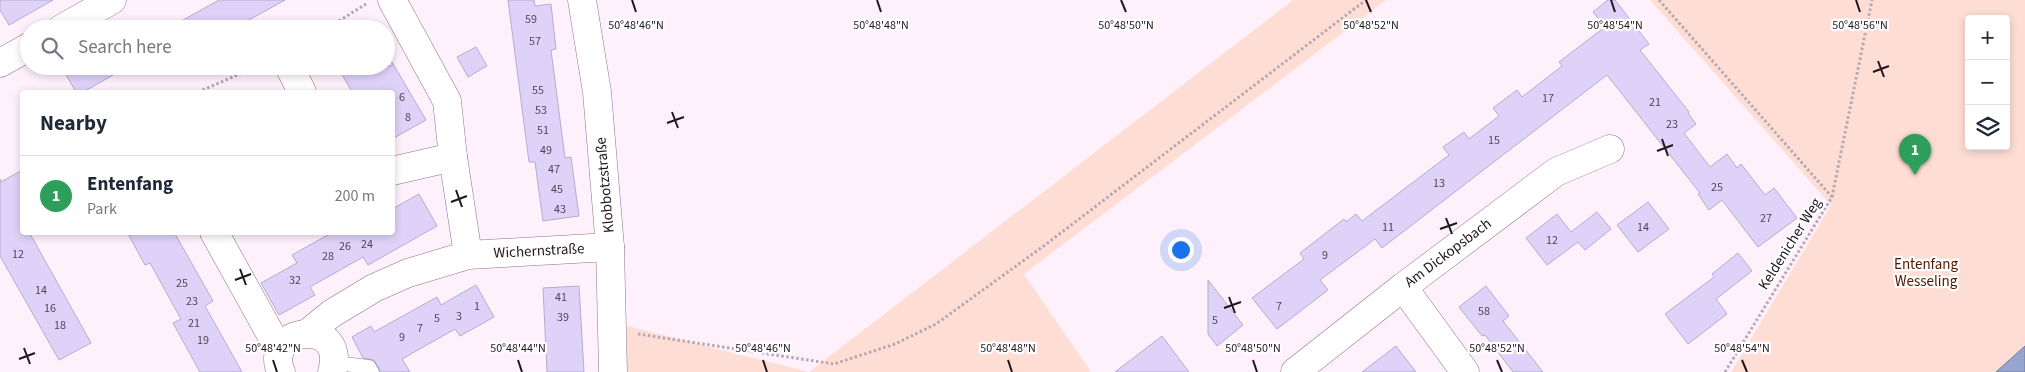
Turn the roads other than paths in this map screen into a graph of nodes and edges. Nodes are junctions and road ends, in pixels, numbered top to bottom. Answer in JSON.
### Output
{"nodes":[{"id":1,"x":112,"y":0,"type":"edge"},
{"id":2,"x":392,"y":0,"type":"edge"},
{"id":3,"x":582,"y":0,"type":"edge"},
{"id":4,"x":77,"y":20,"type":"edge"},
{"id":5,"x":20,"y":52,"type":"edge"},
{"id":6,"x":0,"y":63,"type":"edge"},
{"id":7,"x":294,"y":75,"type":"edge"},
{"id":8,"x":301,"y":90,"type":"edge"},
{"id":9,"x":1610,"y":149,"type":"dead end"},
{"id":10,"x":453,"y":157,"type":"junction"},
{"id":11,"x":395,"y":170,"type":"edge"},
{"id":12,"x":216,"y":235,"type":"edge"},
{"id":13,"x":610,"y":247,"type":"junction"},
{"id":14,"x":468,"y":255,"type":"junction"},
{"id":15,"x":1403,"y":287,"type":"junction"},
{"id":16,"x":308,"y":333,"type":"junction"},
{"id":17,"x":281,"y":362,"type":"edge"},
{"id":18,"x":334,"y":368,"type":"edge"},
{"id":19,"x":372,"y":372,"type":"edge"},
{"id":20,"x":612,"y":372,"type":"edge"},
{"id":21,"x":1295,"y":372,"type":"edge"},
{"id":22,"x":1465,"y":372,"type":"edge"}],
"edges":[{"from":1,"to":4,"type":"street"},
{"from":2,"to":10,"type":"street"},
{"from":3,"to":13,"type":"street","name":"Klobbotzstraße"},
{"from":5,"to":6,"type":"street"},
{"from":7,"to":8,"type":"street"},
{"from":9,"to":15,"type":"street","name":"Am Dickopsbach"},
{"from":10,"to":11,"type":"street"},
{"from":10,"to":14,"type":"street"},
{"from":12,"to":17,"type":"street","name":"Wichernstraße"},
{"from":13,"to":14,"type":"street","name":"Wichernstraße"},
{"from":13,"to":20,"type":"street","name":"Klobbotzstraße"},
{"from":14,"to":16,"type":"street","name":"Wichernstraße"},
{"from":15,"to":21,"type":"street","name":"Am Dickopsbach"},
{"from":15,"to":22,"type":"street"},
{"from":16,"to":17,"type":"street","name":"Wichernstraße"},
{"from":16,"to":18,"type":"street"},
{"from":18,"to":19,"type":"lane"}]}
